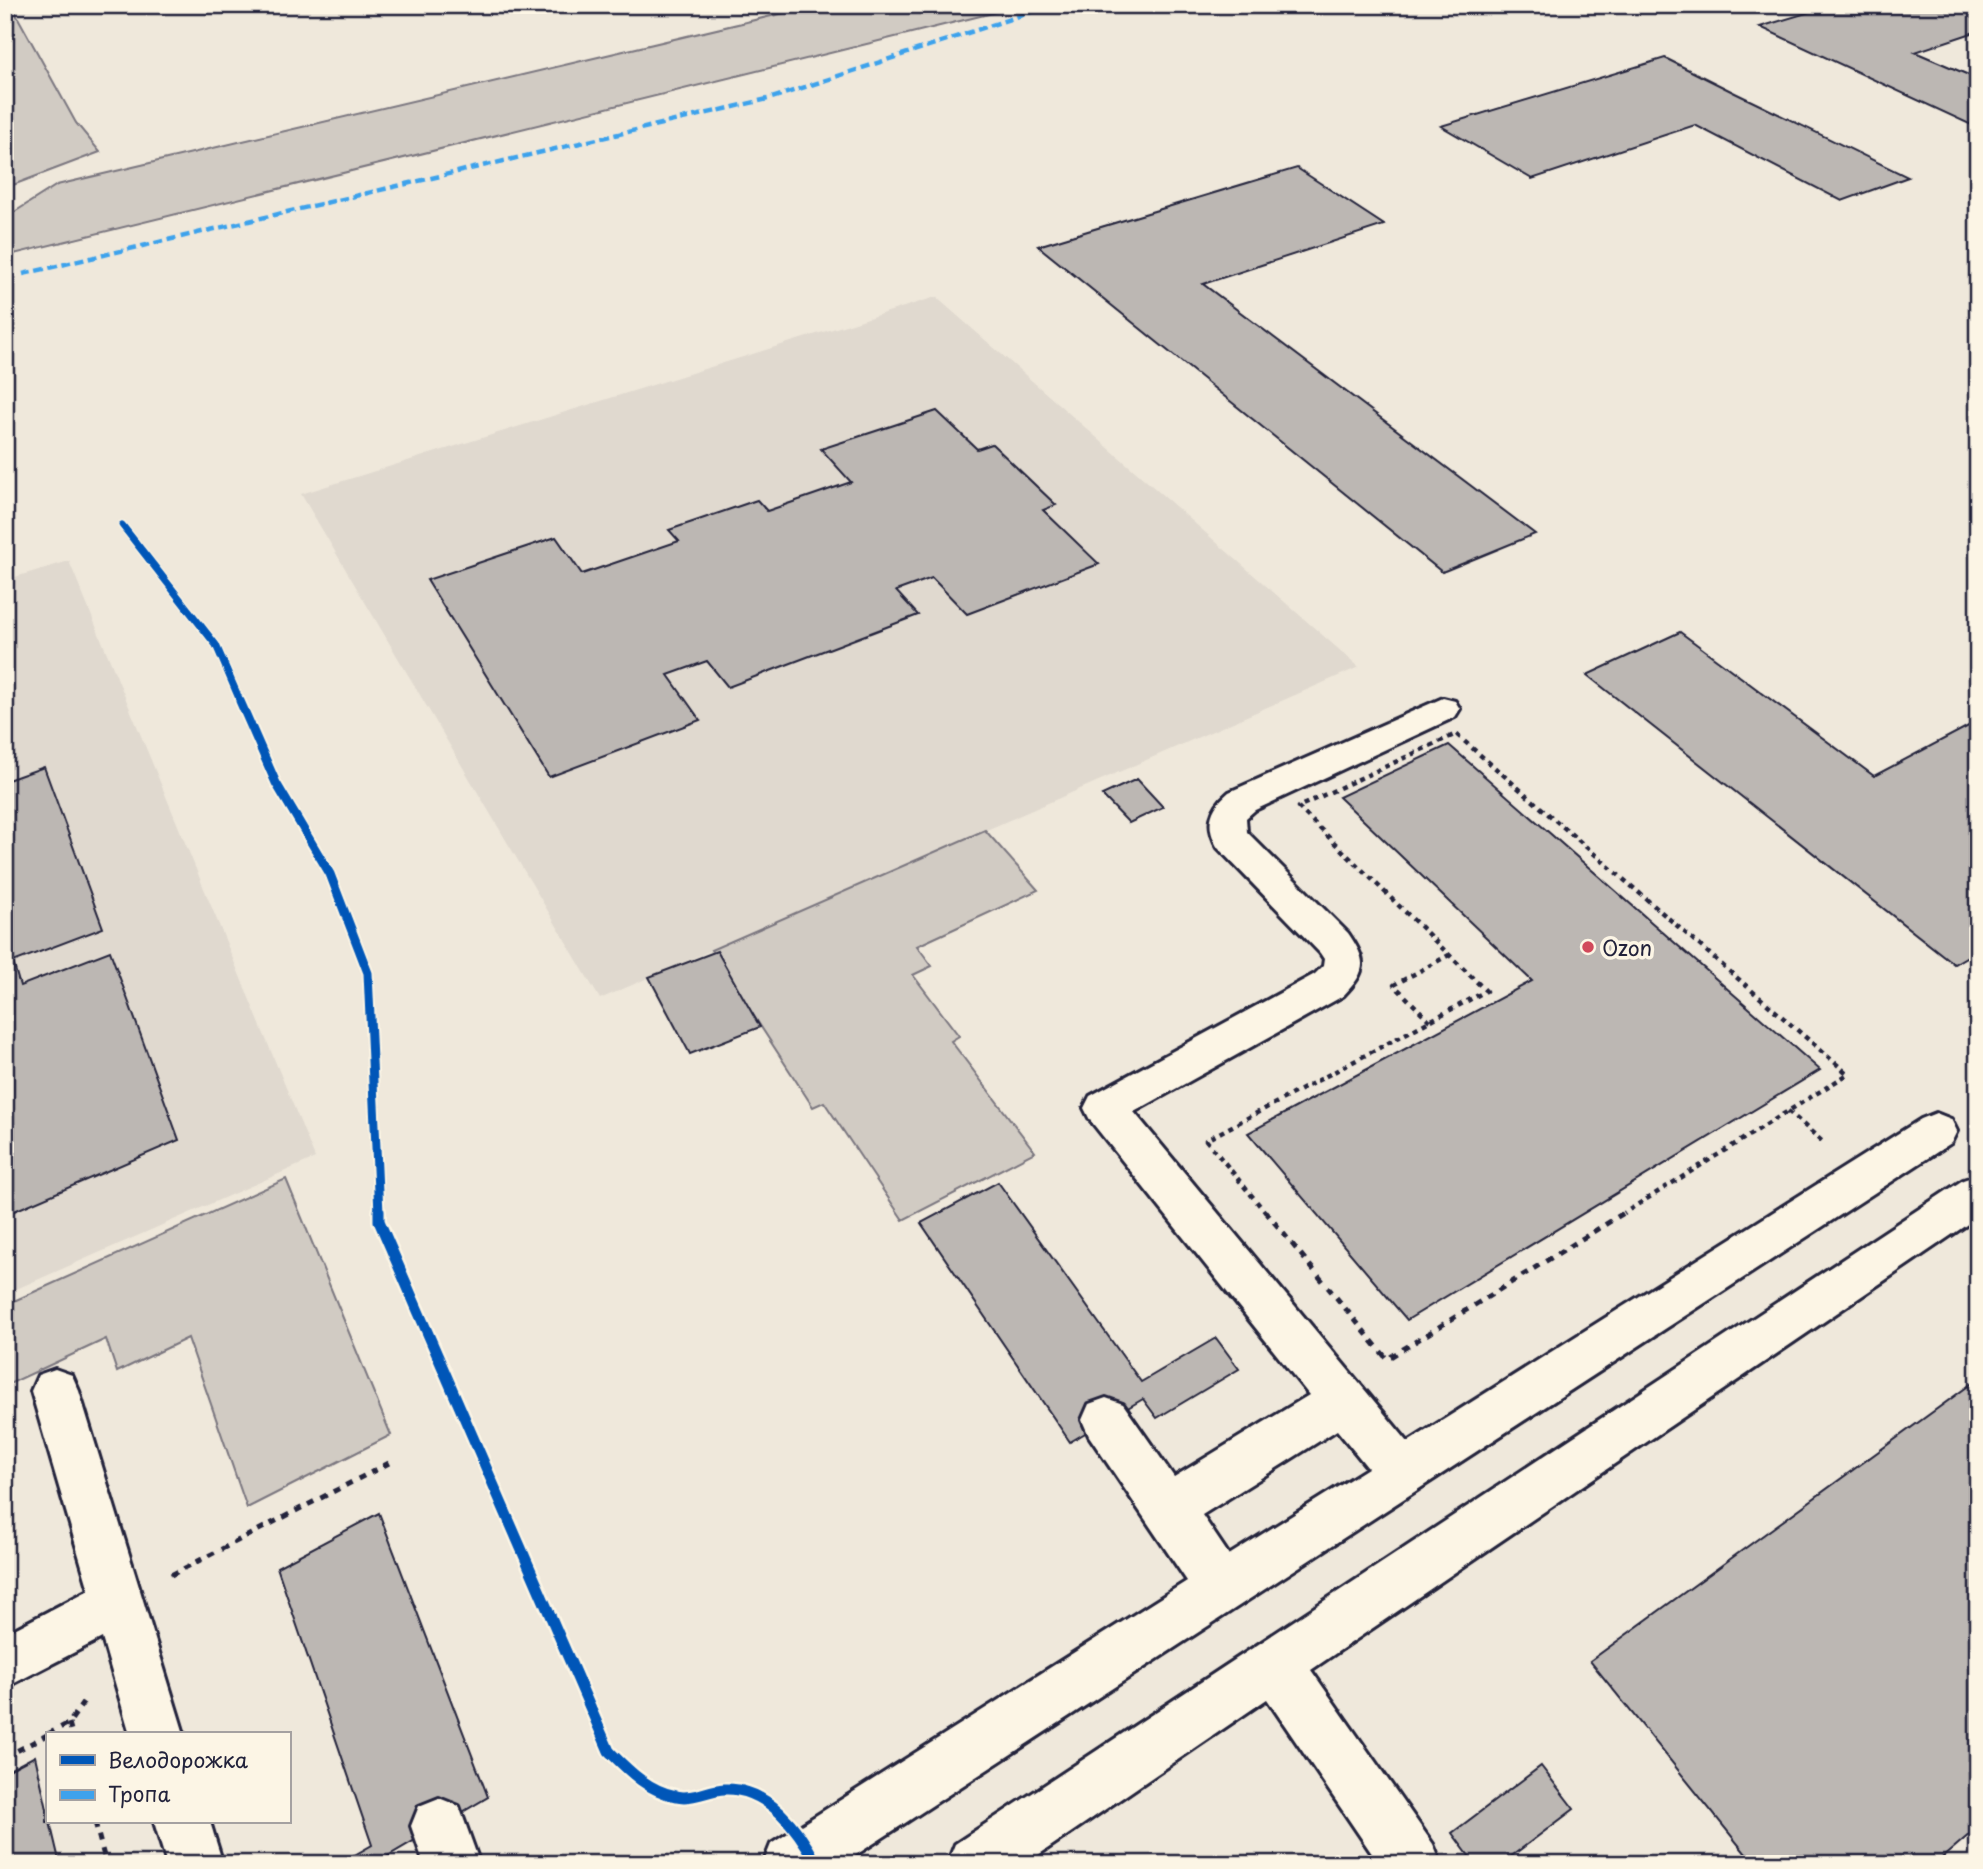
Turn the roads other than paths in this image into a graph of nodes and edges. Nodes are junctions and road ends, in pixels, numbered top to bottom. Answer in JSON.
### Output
{"nodes":[{"id":1,"x":1443,"y":709,"type":"dead end"},
{"id":2,"x":1936,"y":1131,"type":"dead end"},
{"id":3,"x":1978,"y":1193,"type":"edge"},
{"id":4,"x":55,"y":1391,"type":"dead end"},
{"id":5,"x":1343,"y":1400,"type":"junction"},
{"id":6,"x":1106,"y":1420,"type":"dead end"},
{"id":7,"x":1403,"y":1474,"type":"junction"},
{"id":8,"x":1167,"y":1509,"type":"junction"},
{"id":9,"x":1222,"y":1588,"type":"junction"},
{"id":10,"x":124,"y":1620,"type":"junction"},
{"id":11,"x":5,"y":1662,"type":"edge"},
{"id":12,"x":1275,"y":1664,"type":"junction"},
{"id":13,"x":156,"y":1732,"type":"edge"},
{"id":14,"x":183,"y":1824,"type":"edge"},
{"id":15,"x":195,"y":1864,"type":"edge"},
{"id":16,"x":791,"y":1864,"type":"edge"},
{"id":17,"x":975,"y":1864,"type":"edge"},
{"id":18,"x":1413,"y":1864,"type":"edge"}],
"edges":[{"from":1,"to":5,"type":"lane"},
{"from":2,"to":7,"type":"lane"},
{"from":3,"to":12,"type":"lane"},
{"from":4,"to":10,"type":"lane"},
{"from":5,"to":7,"type":"lane"},
{"from":5,"to":8,"type":"lane"},
{"from":6,"to":8,"type":"lane"},
{"from":7,"to":9,"type":"lane"},
{"from":8,"to":9,"type":"lane"},
{"from":9,"to":16,"type":"lane"},
{"from":10,"to":11,"type":"lane"},
{"from":10,"to":13,"type":"lane"},
{"from":12,"to":17,"type":"lane"},
{"from":12,"to":18,"type":"lane"},
{"from":14,"to":15,"type":"lane"}]}
